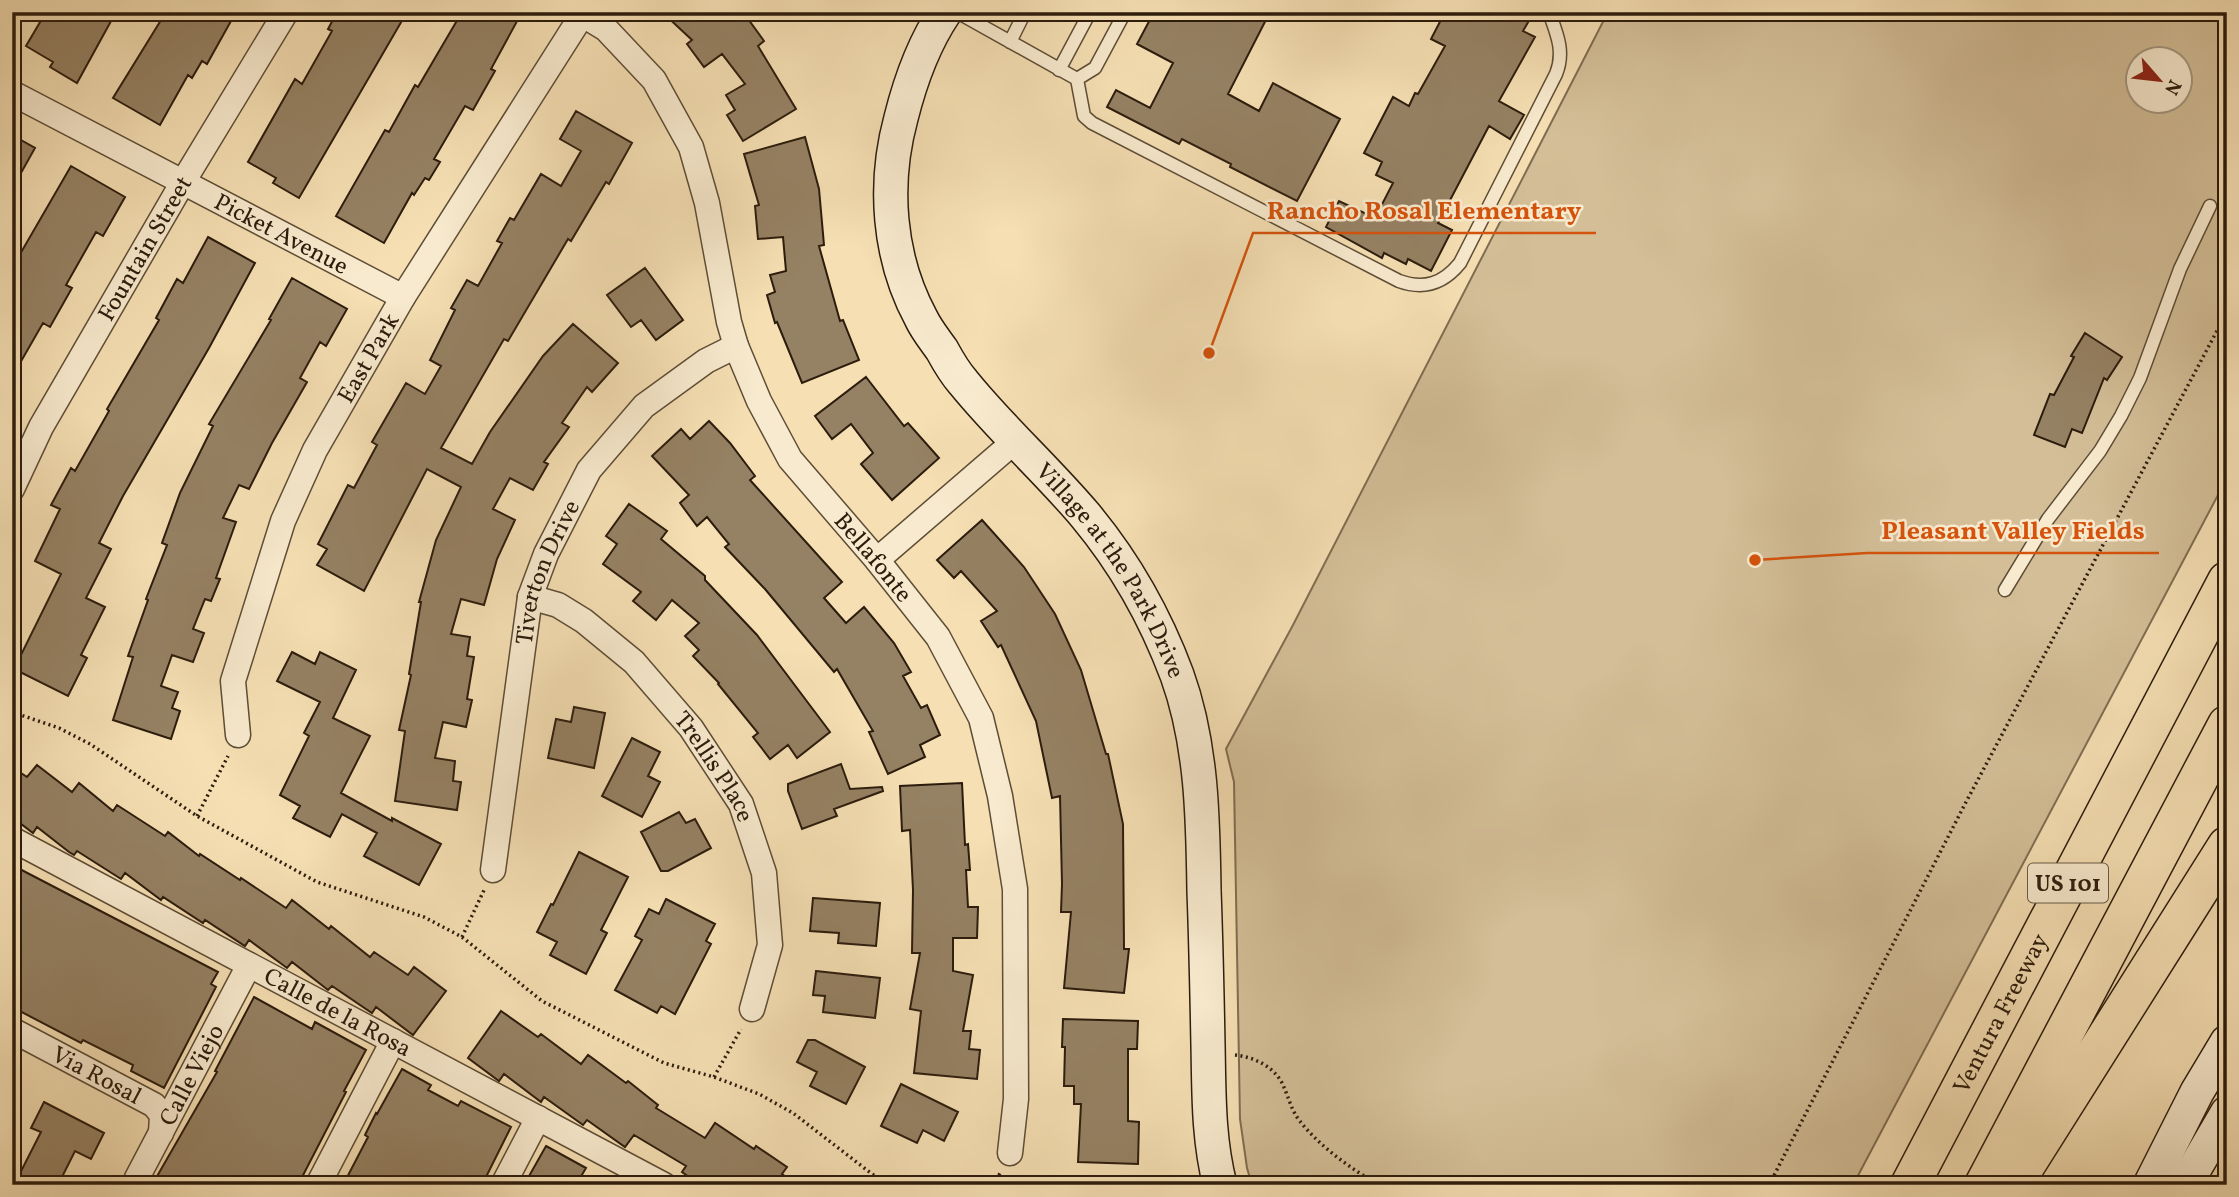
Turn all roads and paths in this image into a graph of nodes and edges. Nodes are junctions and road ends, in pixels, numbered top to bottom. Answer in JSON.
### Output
{"nodes":[{"id":1,"x":286,"y":12,"type":"edge"},
{"id":2,"x":945,"y":12,"type":"edge"},
{"id":3,"x":957,"y":12,"type":"edge"},
{"id":4,"x":1025,"y":12,"type":"edge"},
{"id":5,"x":1090,"y":12,"type":"edge"},
{"id":6,"x":1125,"y":12,"type":"edge"},
{"id":7,"x":1549,"y":12,"type":"edge"},
{"id":8,"x":583,"y":13,"type":"edge"},
{"id":9,"x":1010,"y":42,"type":"junction"},
{"id":10,"x":1059,"y":70,"type":"junction"},
{"id":11,"x":1077,"y":79,"type":"junction"},
{"id":12,"x":12,"y":93,"type":"edge"},
{"id":13,"x":183,"y":182,"type":"junction"},
{"id":14,"x":2210,"y":206,"type":"dead end"},
{"id":15,"x":403,"y":297,"type":"junction"},
{"id":16,"x":2227,"y":312,"type":"edge"},
{"id":17,"x":736,"y":346,"type":"junction"},
{"id":18,"x":1015,"y":441,"type":"junction"},
{"id":19,"x":12,"y":489,"type":"edge"},
{"id":20,"x":877,"y":560,"type":"junction"},
{"id":21,"x":2227,"y":581,"type":"edge"},
{"id":22,"x":2005,"y":590,"type":"dead end"},
{"id":23,"x":530,"y":597,"type":"junction"},
{"id":24,"x":12,"y":712,"type":"edge"},
{"id":25,"x":2227,"y":725,"type":"edge"},
{"id":26,"x":239,"y":735,"type":"joint"},
{"id":27,"x":197,"y":816,"type":"junction"},
{"id":28,"x":12,"y":839,"type":"edge"},
{"id":29,"x":2227,"y":846,"type":"edge"},
{"id":30,"x":493,"y":870,"type":"joint"},
{"id":31,"x":462,"y":937,"type":"junction"},
{"id":32,"x":249,"y":965,"type":"junction"},
{"id":33,"x":752,"y":1009,"type":"joint"},
{"id":34,"x":12,"y":1030,"type":"edge"},
{"id":35,"x":393,"y":1041,"type":"junction"},
{"id":36,"x":2227,"y":1042,"type":"edge"},
{"id":37,"x":1208,"y":1057,"type":"junction"},
{"id":38,"x":714,"y":1077,"type":"junction"},
{"id":39,"x":2227,"y":1113,"type":"edge"},
{"id":40,"x":538,"y":1118,"type":"junction"},
{"id":41,"x":161,"y":1133,"type":"junction"},
{"id":42,"x":1010,"y":1153,"type":"dead end"},
{"id":43,"x":135,"y":1185,"type":"edge"},
{"id":44,"x":318,"y":1185,"type":"edge"},
{"id":45,"x":503,"y":1185,"type":"edge"},
{"id":46,"x":664,"y":1185,"type":"edge"},
{"id":47,"x":892,"y":1185,"type":"edge"},
{"id":48,"x":1220,"y":1185,"type":"edge"},
{"id":49,"x":1379,"y":1185,"type":"edge"},
{"id":50,"x":1769,"y":1185,"type":"edge"},
{"id":51,"x":1910,"y":1185,"type":"edge"},
{"id":52,"x":1984,"y":1185,"type":"edge"},
{"id":53,"x":2008,"y":1185,"type":"edge"},
{"id":54,"x":2150,"y":1185,"type":"edge"},
{"id":55,"x":2185,"y":1185,"type":"edge"}],
"edges":[{"from":1,"to":13,"type":"street","name":"Fountain Street"},
{"from":2,"to":18,"type":"street","name":"Village at the Park Drive"},
{"from":3,"to":9,"type":"lane"},
{"from":4,"to":9,"type":"lane"},
{"from":5,"to":10,"type":"lane"},
{"from":6,"to":11,"type":"lane"},
{"from":7,"to":11,"type":"lane"},
{"from":8,"to":15,"type":"street","name":"East Park"},
{"from":8,"to":17,"type":"street","name":"Bellafonte"},
{"from":9,"to":10,"type":"lane"},
{"from":10,"to":11,"type":"lane"},
{"from":12,"to":13,"type":"street","name":"Picket Avenue"},
{"from":13,"to":15,"type":"street","name":"Picket Avenue"},
{"from":13,"to":19,"type":"street","name":"Fountain Street"},
{"from":14,"to":22,"type":"lane"},
{"from":15,"to":26,"type":"street","name":"East Park"},
{"from":16,"to":50,"type":"path"},
{"from":17,"to":20,"type":"street","name":"Bellafonte"},
{"from":17,"to":23,"type":"street","name":"Tiverton Drive"},
{"from":18,"to":20,"type":"street"},
{"from":18,"to":37,"type":"street","name":"Village at the Park Drive"},
{"from":20,"to":42,"type":"street","name":"Bellafonte"},
{"from":21,"to":51,"type":"highway","name":"Ventura Freeway","number":"US 101"},
{"from":23,"to":30,"type":"street","name":"Tiverton Drive"},
{"from":23,"to":33,"type":"street","name":"Trellis Place"},
{"from":24,"to":27,"type":"path"},
{"from":25,"to":52,"type":"highway","number":"US 101"},
{"from":26,"to":27,"type":"path"},
{"from":27,"to":31,"type":"path"},
{"from":28,"to":32,"type":"street","name":"Calle de la Rosa"},
{"from":29,"to":53,"type":"highway"},
{"from":30,"to":31,"type":"path"},
{"from":31,"to":38,"type":"path"},
{"from":32,"to":35,"type":"street","name":"Calle de la Rosa"},
{"from":32,"to":41,"type":"street","name":"Calle Viejo"},
{"from":33,"to":38,"type":"path"},
{"from":34,"to":41,"type":"street","name":"Via Rosal"},
{"from":35,"to":40,"type":"street","name":"Calle de la Rosa"},
{"from":35,"to":44,"type":"street"},
{"from":36,"to":54,"type":"street"},
{"from":37,"to":48,"type":"street","name":"Village at the Park Drive"},
{"from":37,"to":49,"type":"path"},
{"from":38,"to":47,"type":"path"},
{"from":39,"to":55,"type":"street"},
{"from":40,"to":45,"type":"street"},
{"from":40,"to":46,"type":"street","name":"Calle de la Rosa"},
{"from":41,"to":43,"type":"street","name":"Calle Viejo"}]}
